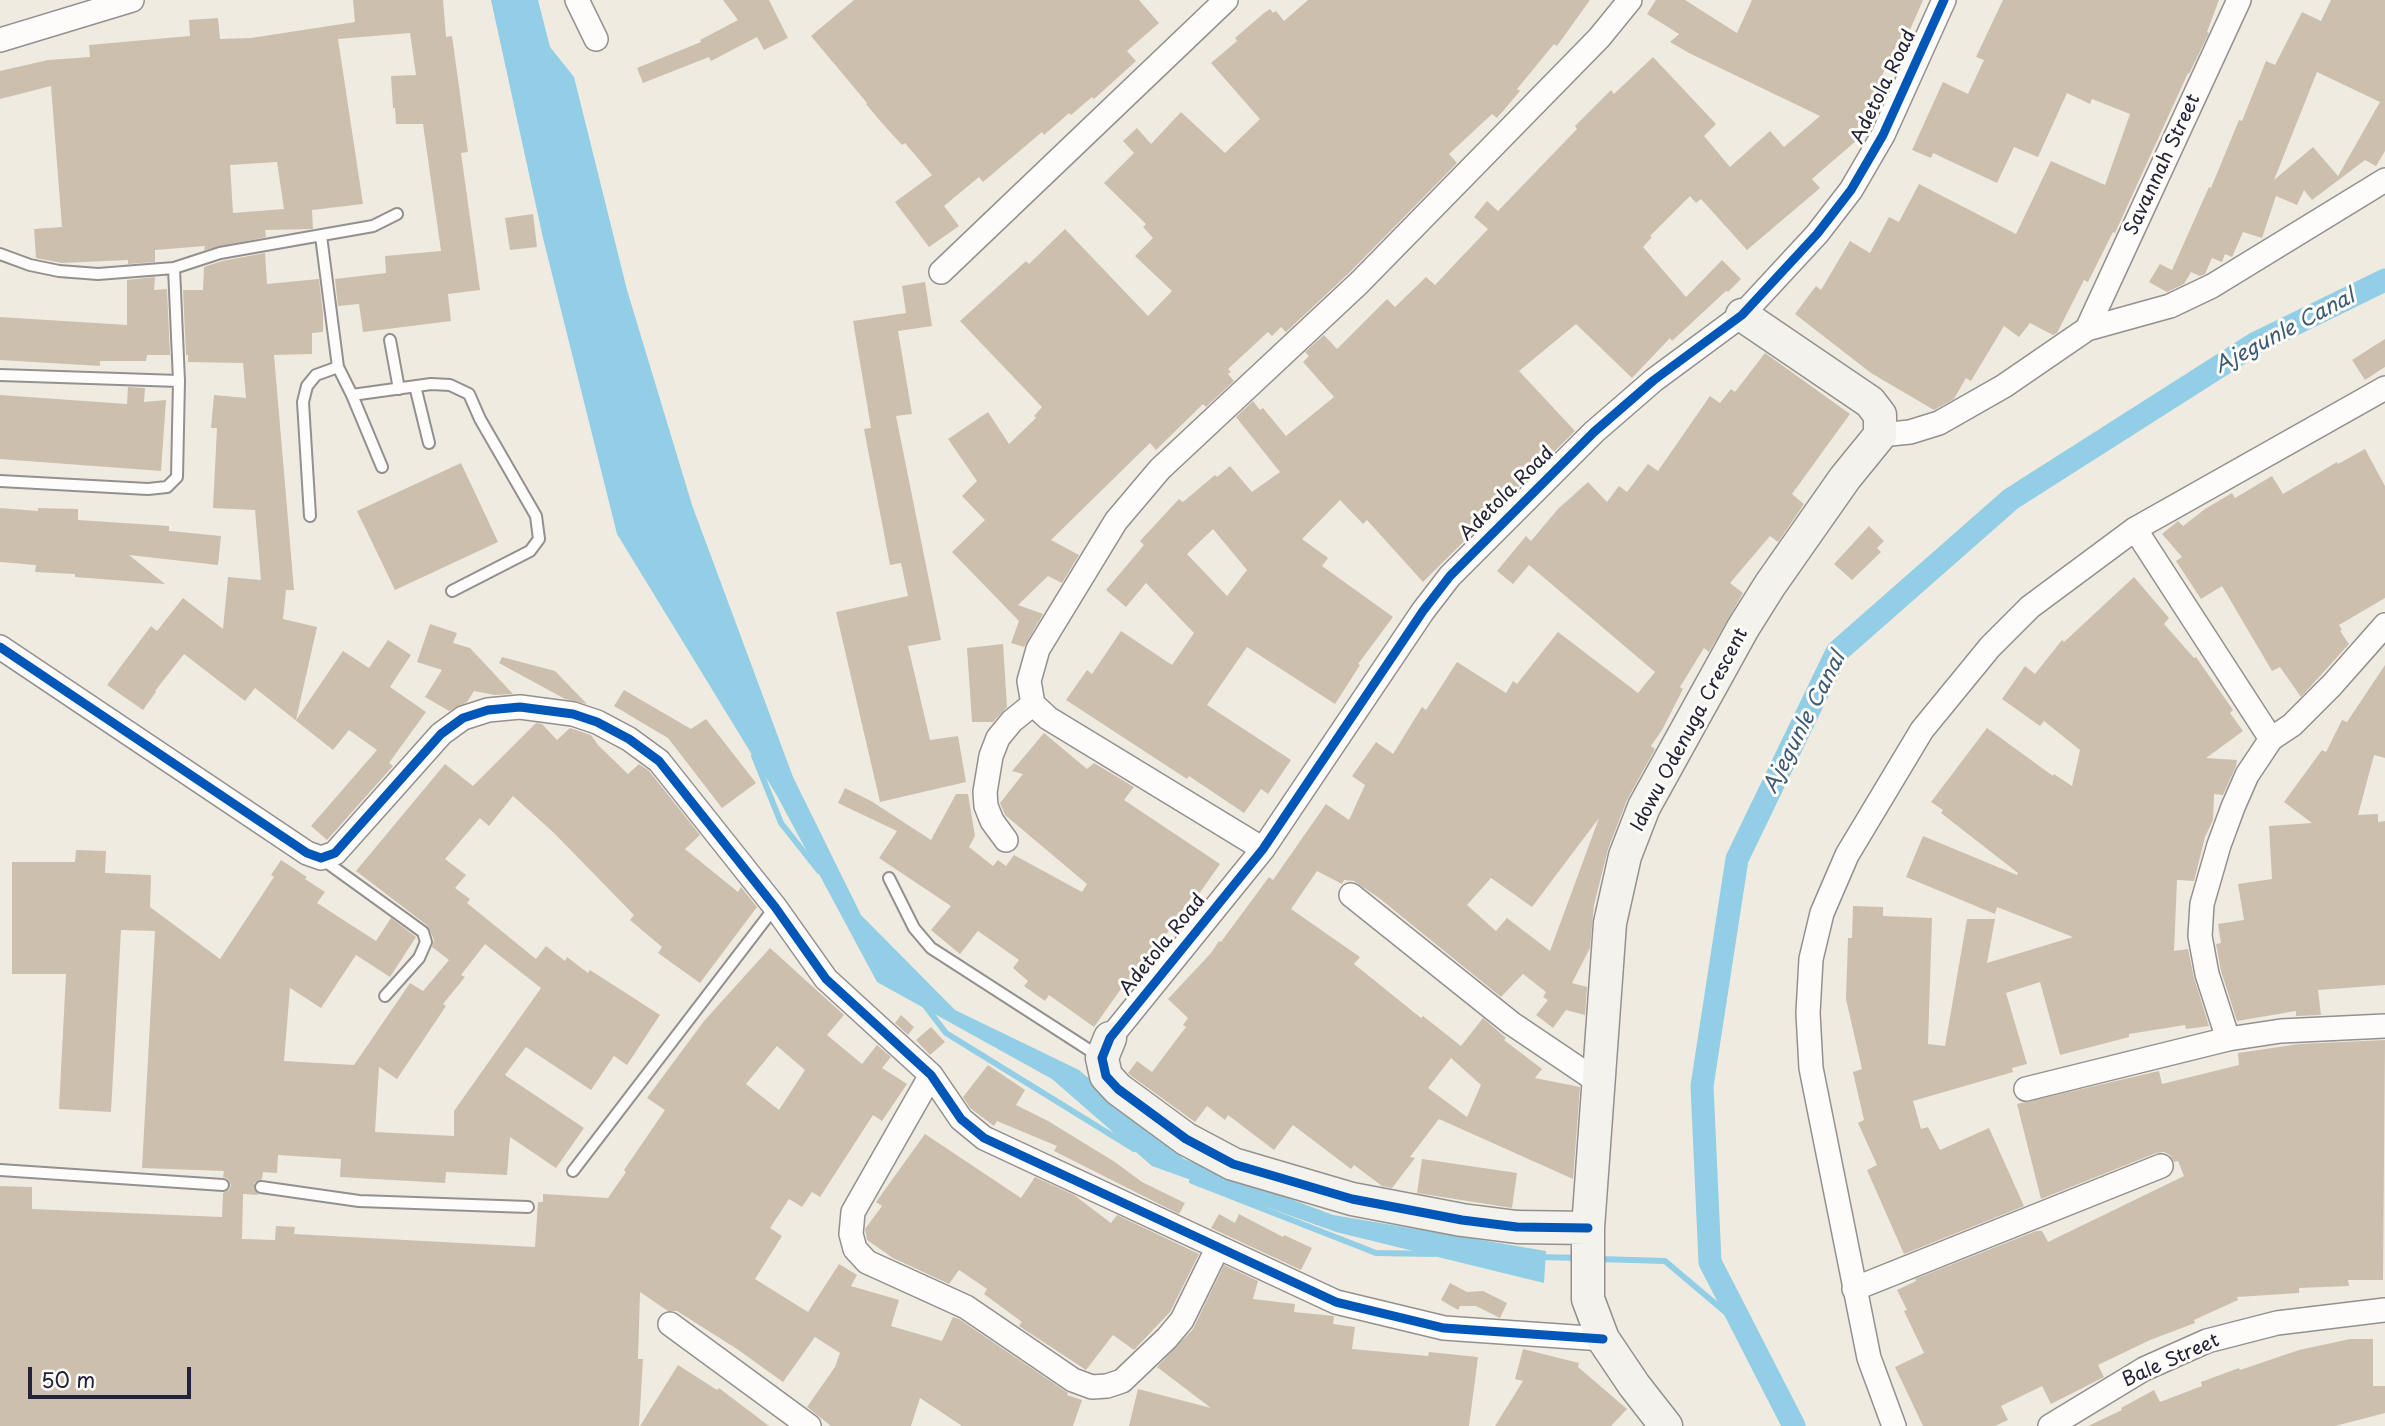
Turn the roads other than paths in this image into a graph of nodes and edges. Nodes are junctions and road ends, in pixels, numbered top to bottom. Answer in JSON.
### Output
{"nodes":[{"id":1,"x":132,"y":0,"type":"edge"},
{"id":2,"x":577,"y":0,"type":"edge"},
{"id":3,"x":1226,"y":0,"type":"edge"},
{"id":4,"x":1630,"y":0,"type":"edge"},
{"id":5,"x":1944,"y":0,"type":"edge"},
{"id":6,"x":2239,"y":0,"type":"edge"},
{"id":7,"x":596,"y":39,"type":"dead end"},
{"id":8,"x":0,"y":40,"type":"edge"},
{"id":9,"x":2385,"y":180,"type":"edge"},
{"id":10,"x":397,"y":214,"type":"dead end"},
{"id":11,"x":321,"y":236,"type":"junction"},
{"id":12,"x":0,"y":254,"type":"edge"},
{"id":13,"x":174,"y":268,"type":"junction"},
{"id":14,"x":942,"y":272,"type":"dead end"},
{"id":15,"x":1742,"y":315,"type":"junction"},
{"id":16,"x":2087,"y":329,"type":"junction"},
{"id":17,"x":390,"y":340,"type":"dead end"},
{"id":18,"x":338,"y":367,"type":"junction"},
{"id":19,"x":0,"y":375,"type":"edge"},
{"id":20,"x":179,"y":381,"type":"junction"},
{"id":21,"x":415,"y":386,"type":"junction"},
{"id":22,"x":399,"y":388,"type":"junction"},
{"id":23,"x":2385,"y":388,"type":"edge"},
{"id":24,"x":352,"y":395,"type":"junction"},
{"id":25,"x":1880,"y":435,"type":"junction"},
{"id":26,"x":429,"y":443,"type":"dead end"},
{"id":27,"x":382,"y":467,"type":"dead end"},
{"id":28,"x":0,"y":481,"type":"edge"},
{"id":29,"x":310,"y":516,"type":"dead end"},
{"id":30,"x":2136,"y":529,"type":"junction"},
{"id":31,"x":452,"y":591,"type":"dead end"},
{"id":32,"x":2385,"y":625,"type":"edge"},
{"id":33,"x":0,"y":647,"type":"edge"},
{"id":34,"x":1032,"y":704,"type":"junction"},
{"id":35,"x":2271,"y":739,"type":"junction"},
{"id":36,"x":1006,"y":840,"type":"dead end"},
{"id":37,"x":1263,"y":849,"type":"junction"},
{"id":38,"x":321,"y":858,"type":"junction"},
{"id":39,"x":889,"y":878,"type":"dead end"},
{"id":40,"x":1351,"y":895,"type":"dead end"},
{"id":41,"x":775,"y":907,"type":"junction"},
{"id":42,"x":385,"y":996,"type":"dead end"},
{"id":43,"x":2385,"y":1026,"type":"edge"},
{"id":44,"x":2228,"y":1039,"type":"junction"},
{"id":45,"x":1106,"y":1048,"type":"junction"},
{"id":46,"x":931,"y":1075,"type":"junction"},
{"id":47,"x":1597,"y":1081,"type":"junction"},
{"id":48,"x":2026,"y":1089,"type":"dead end"},
{"id":49,"x":2161,"y":1166,"type":"dead end"},
{"id":50,"x":0,"y":1170,"type":"edge"},
{"id":51,"x":573,"y":1171,"type":"dead end"},
{"id":52,"x":223,"y":1185,"type":"dead end"},
{"id":53,"x":261,"y":1187,"type":"dead end"},
{"id":54,"x":527,"y":1207,"type":"dead end"},
{"id":55,"x":1588,"y":1240,"type":"junction"},
{"id":56,"x":1218,"y":1247,"type":"junction"},
{"id":57,"x":1854,"y":1289,"type":"junction"},
{"id":58,"x":2385,"y":1310,"type":"edge"},
{"id":59,"x":670,"y":1324,"type":"dead end"},
{"id":60,"x":1604,"y":1339,"type":"junction"},
{"id":61,"x":809,"y":1426,"type":"edge"},
{"id":62,"x":1667,"y":1426,"type":"edge"},
{"id":63,"x":1894,"y":1426,"type":"edge"},
{"id":64,"x":2050,"y":1426,"type":"edge"}],
"edges":[{"from":1,"to":8,"type":"street"},
{"from":2,"to":7,"type":"street"},
{"from":3,"to":14,"type":"street"},
{"from":4,"to":34,"type":"street"},
{"from":5,"to":15,"type":"street","name":"Adetola Road"},
{"from":6,"to":16,"type":"street","name":"Savannah Street"},
{"from":9,"to":16,"type":"street"},
{"from":10,"to":11,"type":"lane"},
{"from":11,"to":13,"type":"lane"},
{"from":11,"to":18,"type":"lane"},
{"from":12,"to":13,"type":"lane"},
{"from":13,"to":20,"type":"lane"},
{"from":15,"to":25,"type":"street"},
{"from":15,"to":37,"type":"street","name":"Adetola Road"},
{"from":16,"to":25,"type":"street"},
{"from":17,"to":22,"type":"lane"},
{"from":18,"to":24,"type":"lane"},
{"from":18,"to":29,"type":"lane"},
{"from":19,"to":20,"type":"lane"},
{"from":20,"to":28,"type":"lane"},
{"from":21,"to":22,"type":"lane"},
{"from":21,"to":26,"type":"lane"},
{"from":21,"to":31,"type":"lane"},
{"from":22,"to":24,"type":"lane"},
{"from":23,"to":30,"type":"street"},
{"from":24,"to":27,"type":"lane"},
{"from":25,"to":47,"type":"street","name":"Idowu Odenuga Crescent"},
{"from":30,"to":35,"type":"street"},
{"from":30,"to":57,"type":"street"},
{"from":32,"to":35,"type":"street"},
{"from":33,"to":38,"type":"street"},
{"from":34,"to":36,"type":"street"},
{"from":34,"to":37,"type":"street"},
{"from":35,"to":44,"type":"street"},
{"from":37,"to":45,"type":"street","name":"Adetola Road"},
{"from":38,"to":41,"type":"street"},
{"from":38,"to":42,"type":"lane"},
{"from":39,"to":45,"type":"lane"},
{"from":40,"to":47,"type":"street"},
{"from":41,"to":46,"type":"street"},
{"from":41,"to":51,"type":"lane"},
{"from":43,"to":44,"type":"street"},
{"from":44,"to":48,"type":"street"},
{"from":45,"to":55,"type":"street"},
{"from":46,"to":56,"type":"street"},
{"from":46,"to":56,"type":"street"},
{"from":47,"to":55,"type":"street","name":"Idowu Odenuga Crescent"},
{"from":49,"to":57,"type":"street"},
{"from":50,"to":52,"type":"lane"},
{"from":53,"to":54,"type":"lane"},
{"from":55,"to":60,"type":"street","name":"Idowu Odenuga Crescent"},
{"from":56,"to":60,"type":"street"},
{"from":57,"to":63,"type":"street"},
{"from":58,"to":64,"type":"street","name":"Bale Street"},
{"from":59,"to":61,"type":"street"},
{"from":60,"to":62,"type":"street"}]}
